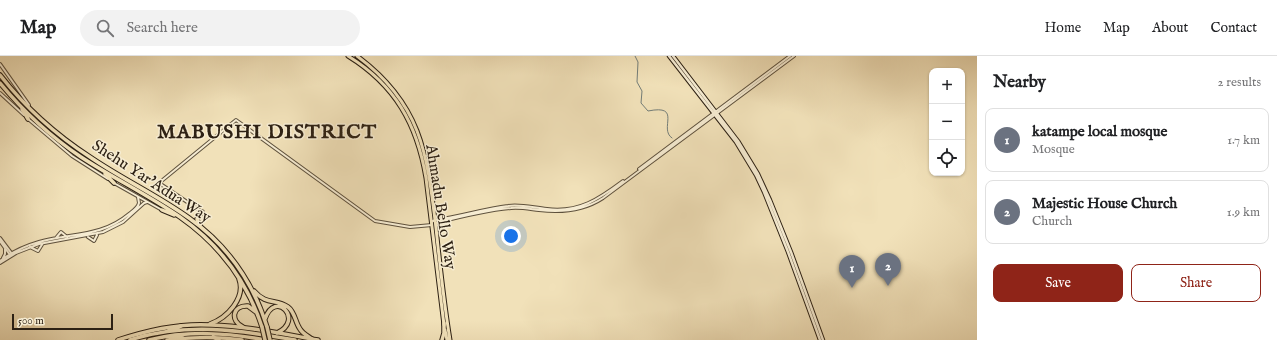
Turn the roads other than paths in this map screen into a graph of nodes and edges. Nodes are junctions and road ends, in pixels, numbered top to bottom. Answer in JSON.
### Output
{"nodes":[{"id":1,"x":348,"y":56,"type":"edge"},
{"id":2,"x":357,"y":56,"type":"edge"},
{"id":3,"x":669,"y":56,"type":"edge"},
{"id":4,"x":673,"y":56,"type":"edge"},
{"id":5,"x":790,"y":56,"type":"edge"},
{"id":6,"x":794,"y":56,"type":"edge"},
{"id":7,"x":0,"y":64,"type":"edge"},
{"id":8,"x":0,"y":75,"type":"edge"},
{"id":9,"x":0,"y":83,"type":"edge"},
{"id":10,"x":0,"y":93,"type":"edge"},
{"id":11,"x":16,"y":101,"type":"junction"},
{"id":12,"x":29,"y":105,"type":"joint"},
{"id":13,"x":715,"y":113,"type":"junction"},
{"id":14,"x":36,"y":115,"type":"junction"},
{"id":15,"x":28,"y":119,"type":"junction"},
{"id":16,"x":98,"y":168,"type":"junction"},
{"id":17,"x":114,"y":183,"type":"junction"},
{"id":18,"x":137,"y":196,"type":"junction"},
{"id":19,"x":148,"y":202,"type":"junction"},
{"id":20,"x":162,"y":210,"type":"joint"},
{"id":21,"x":179,"y":211,"type":"junction"},
{"id":22,"x":201,"y":211,"type":"junction"},
{"id":23,"x":180,"y":217,"type":"junction"},
{"id":24,"x":433,"y":223,"type":"junction"},
{"id":25,"x":102,"y":233,"type":"junction"},
{"id":26,"x":85,"y":236,"type":"junction"},
{"id":27,"x":210,"y":236,"type":"junction"},
{"id":28,"x":70,"y":237,"type":"junction"},
{"id":29,"x":0,"y":238,"type":"edge"},
{"id":30,"x":54,"y":239,"type":"junction"},
{"id":31,"x":0,"y":241,"type":"edge"},
{"id":32,"x":44,"y":243,"type":"junction"},
{"id":33,"x":6,"y":247,"type":"junction"},
{"id":34,"x":29,"y":247,"type":"junction"},
{"id":35,"x":17,"y":250,"type":"junction"},
{"id":36,"x":11,"y":255,"type":"junction"},
{"id":37,"x":3,"y":259,"type":"junction"},
{"id":38,"x":0,"y":262,"type":"edge"},
{"id":39,"x":236,"y":272,"type":"junction"},
{"id":40,"x":250,"y":286,"type":"junction"},
{"id":41,"x":258,"y":314,"type":"junction"},
{"id":42,"x":265,"y":320,"type":"junction"},
{"id":43,"x":444,"y":323,"type":"junction"},
{"id":44,"x":210,"y":324,"type":"junction"},
{"id":45,"x":181,"y":326,"type":"junction"},
{"id":46,"x":243,"y":327,"type":"junction"},
{"id":47,"x":159,"y":333,"type":"junction"},
{"id":48,"x":277,"y":333,"type":"junction"},
{"id":49,"x":162,"y":337,"type":"junction"},
{"id":50,"x":213,"y":337,"type":"junction"},
{"id":51,"x":183,"y":338,"type":"junction"},
{"id":52,"x":312,"y":339,"type":"junction"},
{"id":53,"x":118,"y":340,"type":"edge"},
{"id":54,"x":130,"y":340,"type":"edge"},
{"id":55,"x":149,"y":340,"type":"edge"},
{"id":56,"x":167,"y":340,"type":"edge"},
{"id":57,"x":219,"y":340,"type":"edge"},
{"id":58,"x":242,"y":340,"type":"edge"},
{"id":59,"x":266,"y":340,"type":"edge"},
{"id":60,"x":270,"y":340,"type":"edge"},
{"id":61,"x":295,"y":340,"type":"edge"},
{"id":62,"x":318,"y":340,"type":"edge"},
{"id":63,"x":442,"y":340,"type":"edge"},
{"id":64,"x":447,"y":340,"type":"edge"},
{"id":65,"x":450,"y":340,"type":"edge"},
{"id":66,"x":821,"y":340,"type":"edge"}],
"edges":[{"from":1,"to":24,"type":"main road","name":"Ahmadu Bello Way"},
{"from":2,"to":24,"type":"main road","name":"Ahmadu Bello Way"},
{"from":3,"to":13,"type":"main road"},
{"from":4,"to":13,"type":"main road"},
{"from":5,"to":13,"type":"street"},
{"from":6,"to":13,"type":"street"},
{"from":7,"to":12,"type":"street"},
{"from":8,"to":14,"type":"highway","name":"Shehu Yar'Adua Way"},
{"from":9,"to":11,"type":"highway","name":"Shehu Yar'Adua Way"},
{"from":10,"to":15,"type":"street"},
{"from":11,"to":15,"type":"highway"},
{"from":11,"to":16,"type":"highway","name":"Shehu Yar'Adua Way"},
{"from":12,"to":14,"type":"highway"},
{"from":13,"to":24,"type":"street"},
{"from":13,"to":66,"type":"main road"},
{"from":14,"to":21,"type":"highway","name":"Shehu Yar'Adua Way"},
{"from":15,"to":17,"type":"street"},
{"from":16,"to":17,"type":"highway"},
{"from":16,"to":23,"type":"highway","name":"Shehu Yar'Adua Way"},
{"from":17,"to":18,"type":"street"},
{"from":18,"to":19,"type":"street"},
{"from":18,"to":28,"type":"street"},
{"from":19,"to":20,"type":"street"},
{"from":19,"to":25,"type":"street"},
{"from":20,"to":23,"type":"highway"},
{"from":21,"to":22,"type":"highway"},
{"from":21,"to":27,"type":"highway","name":"Shehu Yar'Adua Way"},
{"from":22,"to":24,"type":"street"},
{"from":22,"to":27,"type":"highway"},
{"from":23,"to":39,"type":"highway","name":"Shehu Yar'Adua Way"},
{"from":24,"to":43,"type":"main road","name":"Ahmadu Bello Way"},
{"from":24,"to":65,"type":"main road","name":"Ahmadu Bello Way"},
{"from":25,"to":26,"type":"street"},
{"from":25,"to":26,"type":"street"},
{"from":26,"to":32,"type":"street"},
{"from":27,"to":40,"type":"highway","name":"Shehu Yar'Adua Way"},
{"from":28,"to":30,"type":"street"},
{"from":28,"to":30,"type":"street"},
{"from":29,"to":33,"type":"street"},
{"from":30,"to":35,"type":"street"},
{"from":31,"to":33,"type":"street"},
{"from":32,"to":34,"type":"street"},
{"from":32,"to":34,"type":"street"},
{"from":33,"to":35,"type":"street"},
{"from":33,"to":36,"type":"street"},
{"from":33,"to":37,"type":"street"},
{"from":34,"to":36,"type":"street"},
{"from":35,"to":36,"type":"street"},
{"from":36,"to":37,"type":"street"},
{"from":36,"to":38,"type":"street"},
{"from":37,"to":38,"type":"street"},
{"from":39,"to":41,"type":"highway","name":"Shehu Yar'Adua Way"},
{"from":39,"to":44,"type":"highway"},
{"from":40,"to":42,"type":"highway","name":"Shehu Yar'Adua Way"},
{"from":40,"to":52,"type":"highway"},
{"from":41,"to":46,"type":"highway"},
{"from":41,"to":59,"type":"highway","name":"Shehu Yar'Adua Way","bridge":true},
{"from":42,"to":48,"type":"highway"},
{"from":42,"to":60,"type":"highway","name":"Shehu Yar'Adua Way","bridge":true},
{"from":43,"to":63,"type":"highway"},
{"from":43,"to":64,"type":"main road","name":"Ahmadu Bello Way"},
{"from":44,"to":45,"type":"highway"},
{"from":44,"to":46,"type":"highway"},
{"from":45,"to":47,"type":"highway"},
{"from":45,"to":53,"type":"highway"},
{"from":46,"to":48,"type":"highway"},
{"from":47,"to":54,"type":"highway"},
{"from":47,"to":61,"type":"highway"},
{"from":48,"to":52,"type":"highway"},
{"from":49,"to":51,"type":"highway"},
{"from":49,"to":55,"type":"highway"},
{"from":49,"to":59,"type":"highway"},
{"from":50,"to":51,"type":"highway"},
{"from":50,"to":57,"type":"highway"},
{"from":50,"to":58,"type":"highway"},
{"from":51,"to":56,"type":"highway"},
{"from":52,"to":62,"type":"highway"}]}
